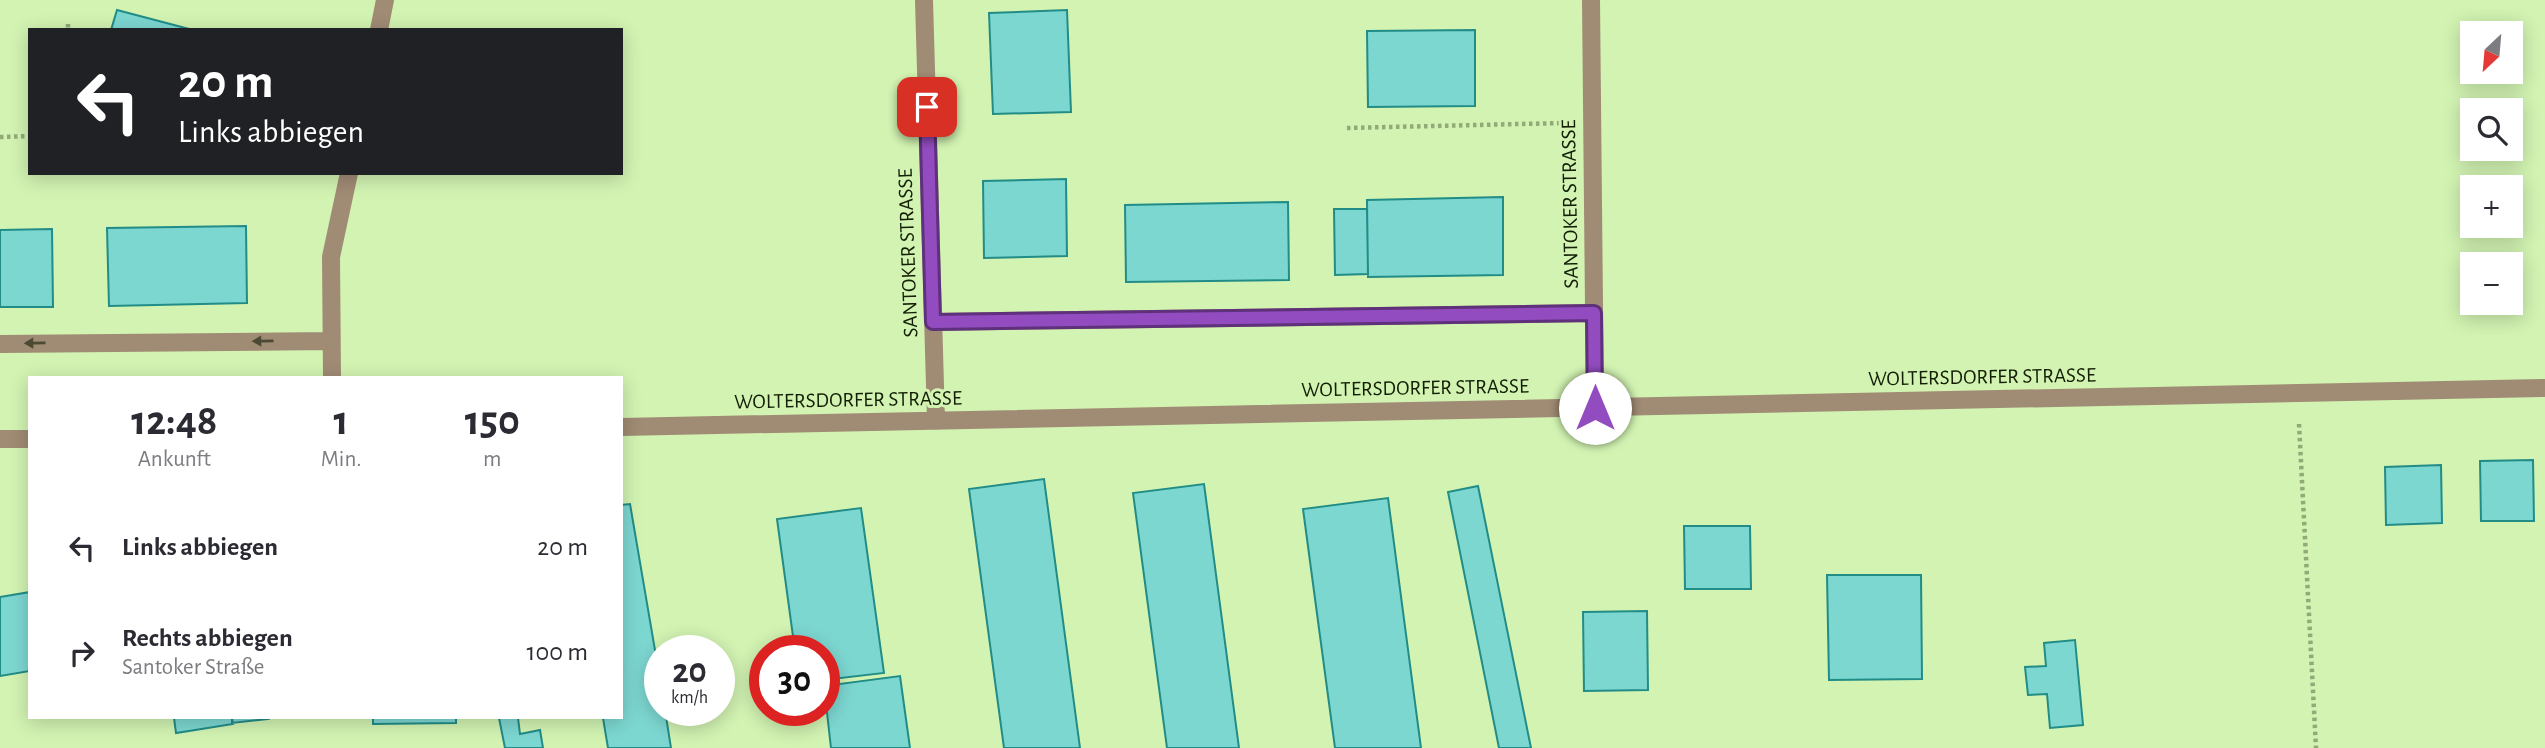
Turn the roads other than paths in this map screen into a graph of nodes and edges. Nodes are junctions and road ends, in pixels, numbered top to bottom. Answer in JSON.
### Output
{"nodes":[{"id":1,"x":385,"y":0,"type":"edge"},
{"id":2,"x":924,"y":0,"type":"edge"},
{"id":3,"x":1591,"y":0,"type":"edge"},
{"id":4,"x":379,"y":28,"type":"edge"},
{"id":5,"x":349,"y":175,"type":"edge"},
{"id":6,"x":1594,"y":313,"type":"junction"},
{"id":7,"x":933,"y":322,"type":"junction"},
{"id":8,"x":331,"y":341,"type":"junction"},
{"id":9,"x":0,"y":344,"type":"edge"},
{"id":10,"x":332,"y":376,"type":"edge"},
{"id":11,"x":2545,"y":388,"type":"edge"},
{"id":12,"x":1595,"y":408,"type":"junction"},
{"id":13,"x":936,"y":421,"type":"junction"},
{"id":14,"x":623,"y":427,"type":"edge"},
{"id":15,"x":0,"y":439,"type":"edge"},
{"id":16,"x":28,"y":439,"type":"edge"}],
"edges":[{"from":1,"to":4,"type":"street"},
{"from":2,"to":7,"type":"street","name":"SANTOKER STRASSE"},
{"from":3,"to":6,"type":"street","name":"SANTOKER STRASSE"},
{"from":5,"to":8,"type":"street"},
{"from":6,"to":7,"type":"street"},
{"from":6,"to":12,"type":"street","name":"SANTOKER STRASSE"},
{"from":7,"to":13,"type":"street","name":"SANTOKER STRASSE"},
{"from":8,"to":9,"type":"street","one_way":true},
{"from":8,"to":10,"type":"street"},
{"from":11,"to":12,"type":"street","name":"WOLTERSDORFER STRASSE"},
{"from":12,"to":13,"type":"street","name":"WOLTERSDORFER STRASSE"},
{"from":13,"to":14,"type":"street","name":"WOLTERSDORFER STRASSE"},
{"from":15,"to":16,"type":"street"}]}
